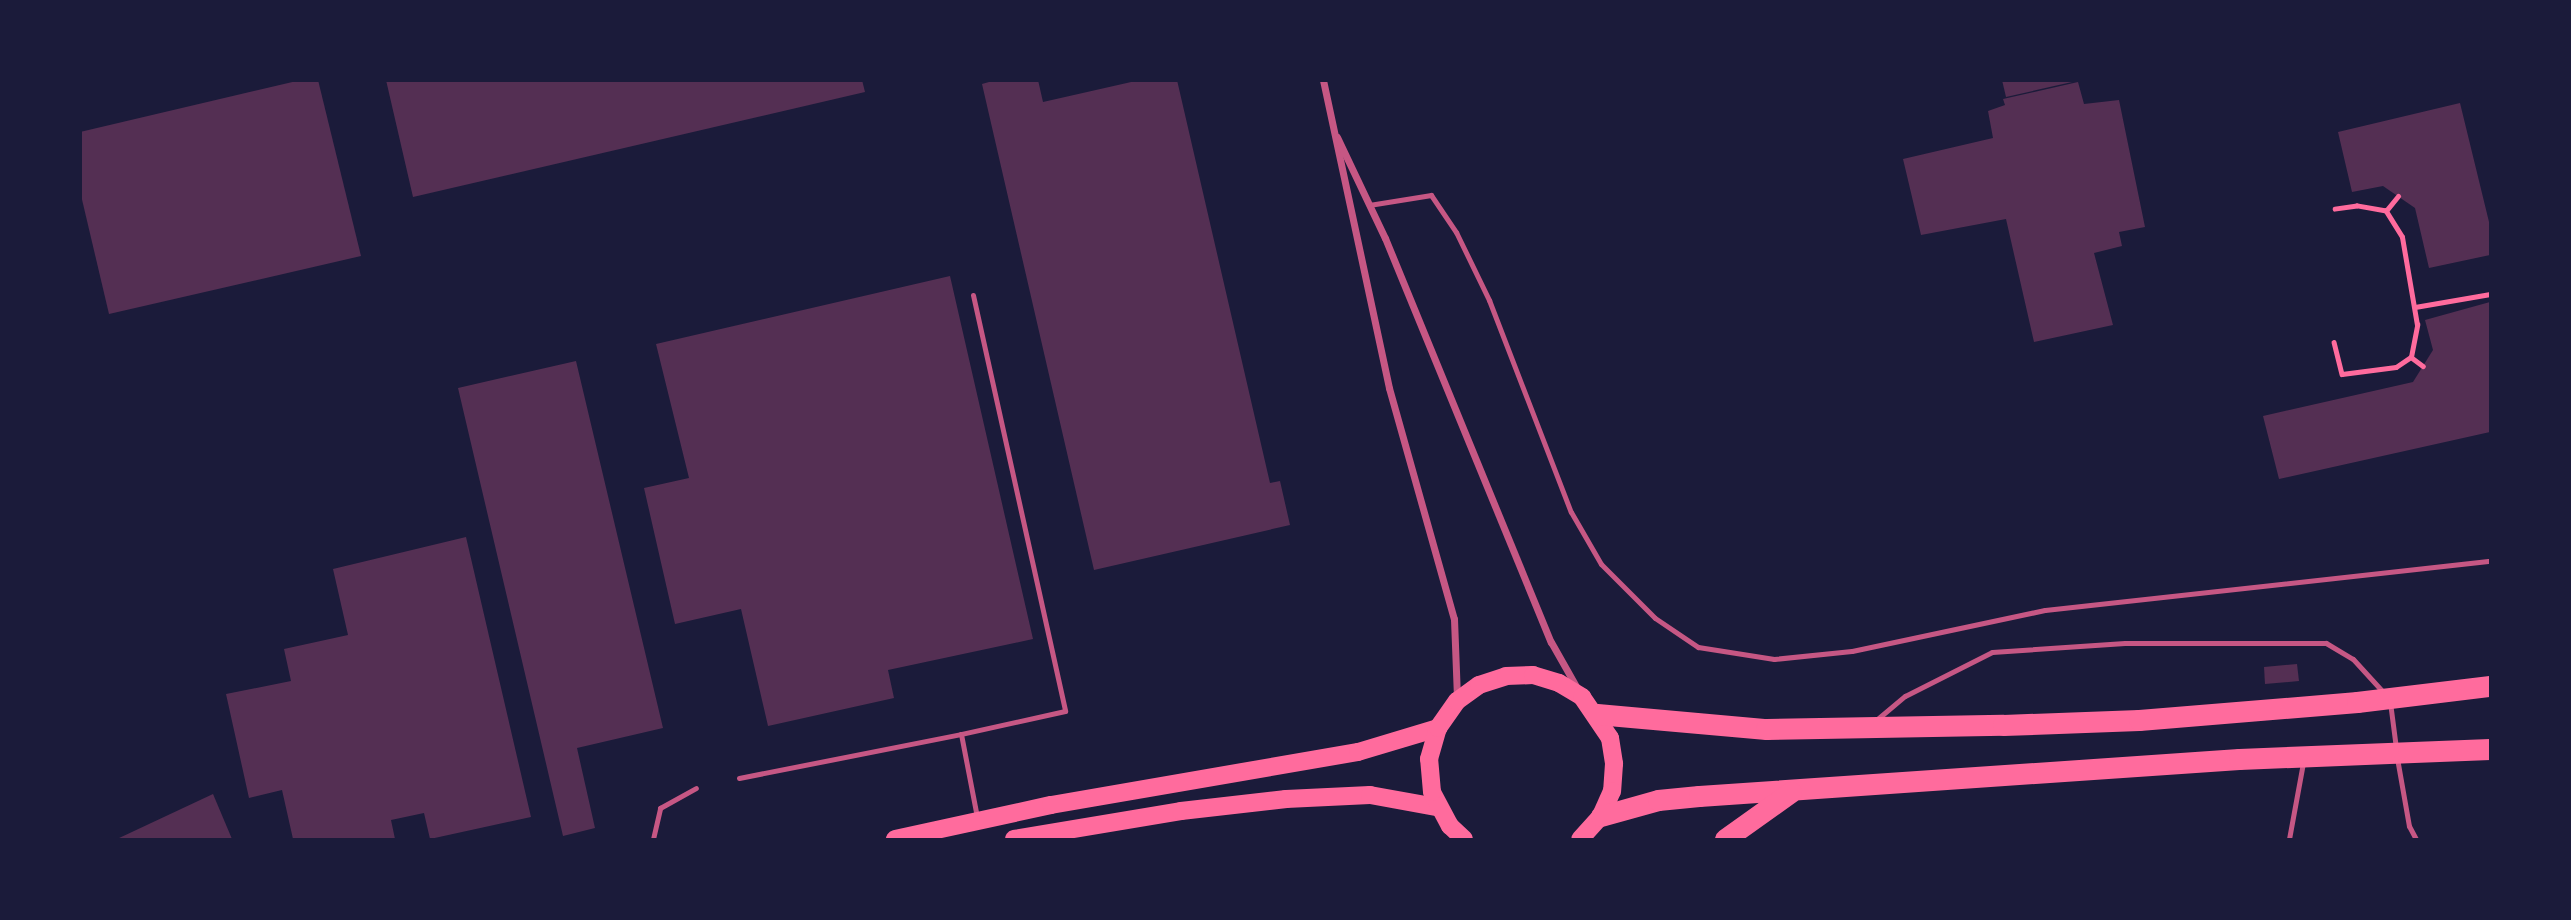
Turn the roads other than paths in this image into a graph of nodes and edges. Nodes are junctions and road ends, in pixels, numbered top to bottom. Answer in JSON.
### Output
{"nodes":[{"id":1,"x":1323,"y":80,"type":"edge"},
{"id":2,"x":1332,"y":126,"type":"junction"},
{"id":3,"x":1369,"y":205,"type":"junction"},
{"id":4,"x":973,"y":295,"type":"dead end"},
{"id":5,"x":2490,"y":561,"type":"edge"},
{"id":6,"x":2490,"y":686,"type":"edge"},
{"id":7,"x":1582,"y":697,"type":"junction"},
{"id":8,"x":2389,"y":698,"type":"junction"},
{"id":9,"x":1457,"y":701,"type":"junction"},
{"id":10,"x":1597,"y":714,"type":"junction"},
{"id":11,"x":1438,"y":728,"type":"junction"},
{"id":12,"x":1867,"y":728,"type":"junction"},
{"id":13,"x":961,"y":734,"type":"junction"},
{"id":14,"x":2490,"y":749,"type":"edge"},
{"id":15,"x":2397,"y":753,"type":"junction"},
{"id":16,"x":2304,"y":756,"type":"junction"},
{"id":17,"x":740,"y":778,"type":"dead end"},
{"id":18,"x":696,"y":788,"type":"dead end"},
{"id":19,"x":1794,"y":790,"type":"junction"},
{"id":20,"x":1437,"y":807,"type":"junction"},
{"id":21,"x":977,"y":820,"type":"junction"},
{"id":22,"x":1590,"y":832,"type":"edge"},
{"id":23,"x":653,"y":839,"type":"edge"},
{"id":24,"x":895,"y":839,"type":"edge"},
{"id":25,"x":1014,"y":839,"type":"edge"},
{"id":26,"x":1464,"y":839,"type":"edge"},
{"id":27,"x":1725,"y":839,"type":"edge"},
{"id":28,"x":2290,"y":839,"type":"edge"},
{"id":29,"x":2416,"y":839,"type":"edge"}],
"edges":[{"from":1,"to":2,"type":"street"},
{"from":2,"to":3,"type":"street"},
{"from":2,"to":9,"type":"street"},
{"from":3,"to":5,"type":"lane"},
{"from":3,"to":7,"type":"street"},
{"from":4,"to":13,"type":"lane"},
{"from":6,"to":8,"type":"highway"},
{"from":7,"to":9,"type":"main road"},
{"from":7,"to":10,"type":"main road"},
{"from":8,"to":12,"type":"highway"},
{"from":8,"to":12,"type":"lane"},
{"from":8,"to":15,"type":"lane"},
{"from":9,"to":11,"type":"main road"},
{"from":10,"to":12,"type":"highway"},
{"from":10,"to":22,"type":"main road"},
{"from":11,"to":20,"type":"main road"},
{"from":11,"to":21,"type":"main road"},
{"from":13,"to":17,"type":"lane"},
{"from":13,"to":21,"type":"lane"},
{"from":14,"to":15,"type":"highway"},
{"from":15,"to":16,"type":"highway"},
{"from":15,"to":29,"type":"lane"},
{"from":16,"to":19,"type":"highway"},
{"from":16,"to":28,"type":"lane"},
{"from":18,"to":23,"type":"lane"},
{"from":19,"to":22,"type":"highway"},
{"from":19,"to":27,"type":"highway"},
{"from":20,"to":25,"type":"main road"},
{"from":20,"to":26,"type":"main road"},
{"from":21,"to":24,"type":"main road"}]}
